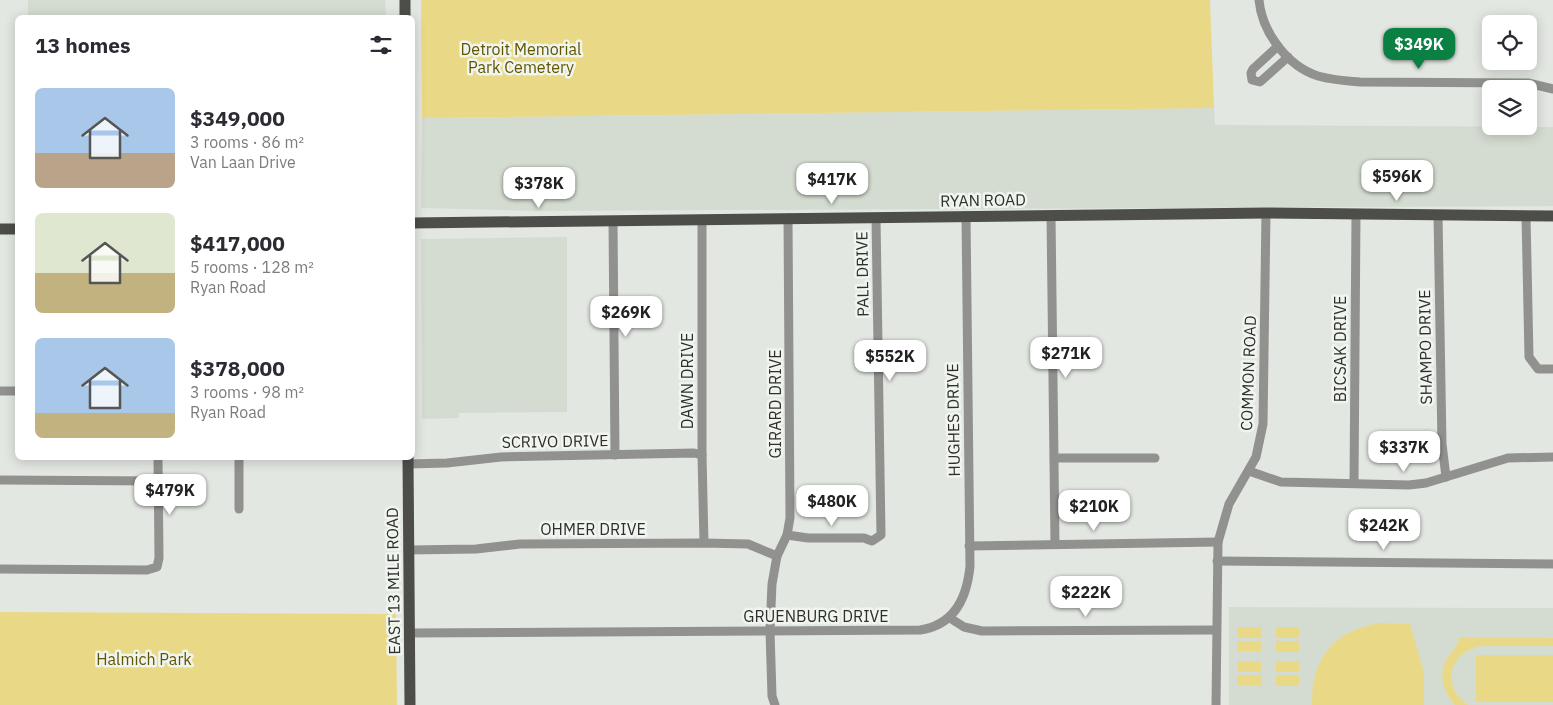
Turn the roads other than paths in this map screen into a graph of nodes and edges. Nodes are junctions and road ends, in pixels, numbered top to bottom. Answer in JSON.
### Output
{"nodes":[{"id":1,"x":404,"y":0,"type":"edge"},
{"id":2,"x":1259,"y":0,"type":"edge"},
{"id":3,"x":405,"y":15,"type":"edge"},
{"id":4,"x":1278,"y":46,"type":"junction"},
{"id":5,"x":1288,"y":57,"type":"junction"},
{"id":6,"x":1553,"y":89,"type":"edge"},
{"id":7,"x":1266,"y":213,"type":"junction"},
{"id":8,"x":1356,"y":214,"type":"junction"},
{"id":9,"x":1051,"y":215,"type":"junction"},
{"id":10,"x":1438,"y":215,"type":"junction"},
{"id":11,"x":966,"y":216,"type":"junction"},
{"id":12,"x":1526,"y":216,"type":"junction"},
{"id":13,"x":1553,"y":216,"type":"edge"},
{"id":14,"x":788,"y":218,"type":"junction"},
{"id":15,"x":876,"y":218,"type":"junction"},
{"id":16,"x":702,"y":220,"type":"junction"},
{"id":17,"x":614,"y":221,"type":"junction"},
{"id":18,"x":415,"y":223,"type":"edge"},
{"id":19,"x":0,"y":229,"type":"edge"},
{"id":20,"x":15,"y":229,"type":"edge"},
{"id":21,"x":1553,"y":369,"type":"edge"},
{"id":22,"x":0,"y":391,"type":"edge"},
{"id":23,"x":15,"y":391,"type":"edge"},
{"id":24,"x":615,"y":455,"type":"junction"},
{"id":25,"x":702,"y":455,"type":"junction"},
{"id":26,"x":1553,"y":457,"type":"edge"},
{"id":27,"x":1055,"y":458,"type":"junction"},
{"id":28,"x":1155,"y":458,"type":"dead end"},
{"id":29,"x":158,"y":460,"type":"edge"},
{"id":30,"x":239,"y":460,"type":"edge"},
{"id":31,"x":408,"y":461,"type":"edge"},
{"id":32,"x":1249,"y":471,"type":"junction"},
{"id":33,"x":1446,"y":477,"type":"junction"},
{"id":34,"x":0,"y":480,"type":"edge"},
{"id":35,"x":158,"y":481,"type":"junction"},
{"id":36,"x":1354,"y":483,"type":"junction"},
{"id":37,"x":239,"y":509,"type":"dead end"},
{"id":38,"x":788,"y":535,"type":"junction"},
{"id":39,"x":1218,"y":542,"type":"junction"},
{"id":40,"x":704,"y":543,"type":"junction"},
{"id":41,"x":1055,"y":544,"type":"junction"},
{"id":42,"x":969,"y":546,"type":"junction"},
{"id":43,"x":408,"y":550,"type":"junction"},
{"id":44,"x":777,"y":556,"type":"junction"},
{"id":45,"x":1217,"y":561,"type":"junction"},
{"id":46,"x":1553,"y":564,"type":"edge"},
{"id":47,"x":0,"y":569,"type":"edge"},
{"id":48,"x":950,"y":618,"type":"junction"},
{"id":49,"x":1216,"y":630,"type":"junction"},
{"id":50,"x":770,"y":631,"type":"junction"},
{"id":51,"x":410,"y":633,"type":"junction"},
{"id":52,"x":410,"y":705,"type":"edge"},
{"id":53,"x":775,"y":705,"type":"edge"},
{"id":54,"x":1216,"y":705,"type":"edge"}],
"edges":[{"from":1,"to":3,"type":"main road"},
{"from":2,"to":4,"type":"street"},
{"from":4,"to":5,"type":"street"},
{"from":4,"to":5,"type":"street"},
{"from":5,"to":6,"type":"street"},
{"from":7,"to":8,"type":"main road","name":"RYAN ROAD"},
{"from":7,"to":9,"type":"main road","name":"RYAN ROAD"},
{"from":7,"to":32,"type":"street","name":"COMMON ROAD"},
{"from":8,"to":10,"type":"main road","name":"RYAN ROAD"},
{"from":8,"to":36,"type":"street","name":"BICSAK DRIVE"},
{"from":9,"to":11,"type":"main road","name":"RYAN ROAD"},
{"from":9,"to":27,"type":"street"},
{"from":10,"to":12,"type":"main road","name":"RYAN ROAD"},
{"from":10,"to":33,"type":"street","name":"SHAMPO DRIVE"},
{"from":11,"to":15,"type":"main road","name":"RYAN ROAD"},
{"from":11,"to":42,"type":"street","name":"HUGHES DRIVE"},
{"from":12,"to":13,"type":"main road","name":"RYAN ROAD"},
{"from":12,"to":21,"type":"street"},
{"from":14,"to":15,"type":"main road","name":"RYAN ROAD"},
{"from":14,"to":16,"type":"main road","name":"RYAN ROAD"},
{"from":14,"to":38,"type":"street","name":"GIRARD DRIVE"},
{"from":15,"to":38,"type":"street","name":"PALL DRIVE"},
{"from":16,"to":17,"type":"main road","name":"RYAN ROAD"},
{"from":16,"to":25,"type":"street","name":"DAWN DRIVE"},
{"from":17,"to":18,"type":"main road","name":"RYAN ROAD"},
{"from":17,"to":24,"type":"street"},
{"from":19,"to":20,"type":"main road"},
{"from":22,"to":23,"type":"street"},
{"from":24,"to":25,"type":"street","name":"SCRIVO DRIVE"},
{"from":24,"to":31,"type":"street","name":"SCRIVO DRIVE"},
{"from":25,"to":40,"type":"street","name":"DAWN DRIVE"},
{"from":26,"to":33,"type":"street"},
{"from":27,"to":28,"type":"street"},
{"from":27,"to":41,"type":"street"},
{"from":29,"to":35,"type":"street"},
{"from":30,"to":37,"type":"street"},
{"from":31,"to":43,"type":"main road","name":"EAST 13 MILE ROAD"},
{"from":32,"to":36,"type":"street"},
{"from":32,"to":39,"type":"street","name":"COMMON ROAD"},
{"from":33,"to":36,"type":"street"},
{"from":34,"to":35,"type":"street"},
{"from":35,"to":47,"type":"street"},
{"from":38,"to":44,"type":"street","name":"GIRARD DRIVE"},
{"from":39,"to":41,"type":"street"},
{"from":39,"to":45,"type":"street","name":"COMMON ROAD"},
{"from":40,"to":43,"type":"street","name":"OHMER DRIVE"},
{"from":40,"to":44,"type":"street","name":"OHMER DRIVE"},
{"from":41,"to":42,"type":"street"},
{"from":42,"to":48,"type":"street","name":"HUGHES DRIVE"},
{"from":43,"to":51,"type":"main road","name":"EAST 13 MILE ROAD"},
{"from":44,"to":50,"type":"street","name":"GIRARD DRIVE"},
{"from":45,"to":46,"type":"street"},
{"from":45,"to":49,"type":"street","name":"COMMON ROAD"},
{"from":48,"to":49,"type":"street"},
{"from":48,"to":50,"type":"street","name":"GRUENBURG DRIVE"},
{"from":49,"to":54,"type":"street","name":"COMMON ROAD"},
{"from":50,"to":51,"type":"street","name":"GRUENBURG DRIVE"},
{"from":50,"to":53,"type":"street","name":"GIRARD DRIVE"},
{"from":51,"to":52,"type":"main road","name":"EAST 13 MILE ROAD"}]}
